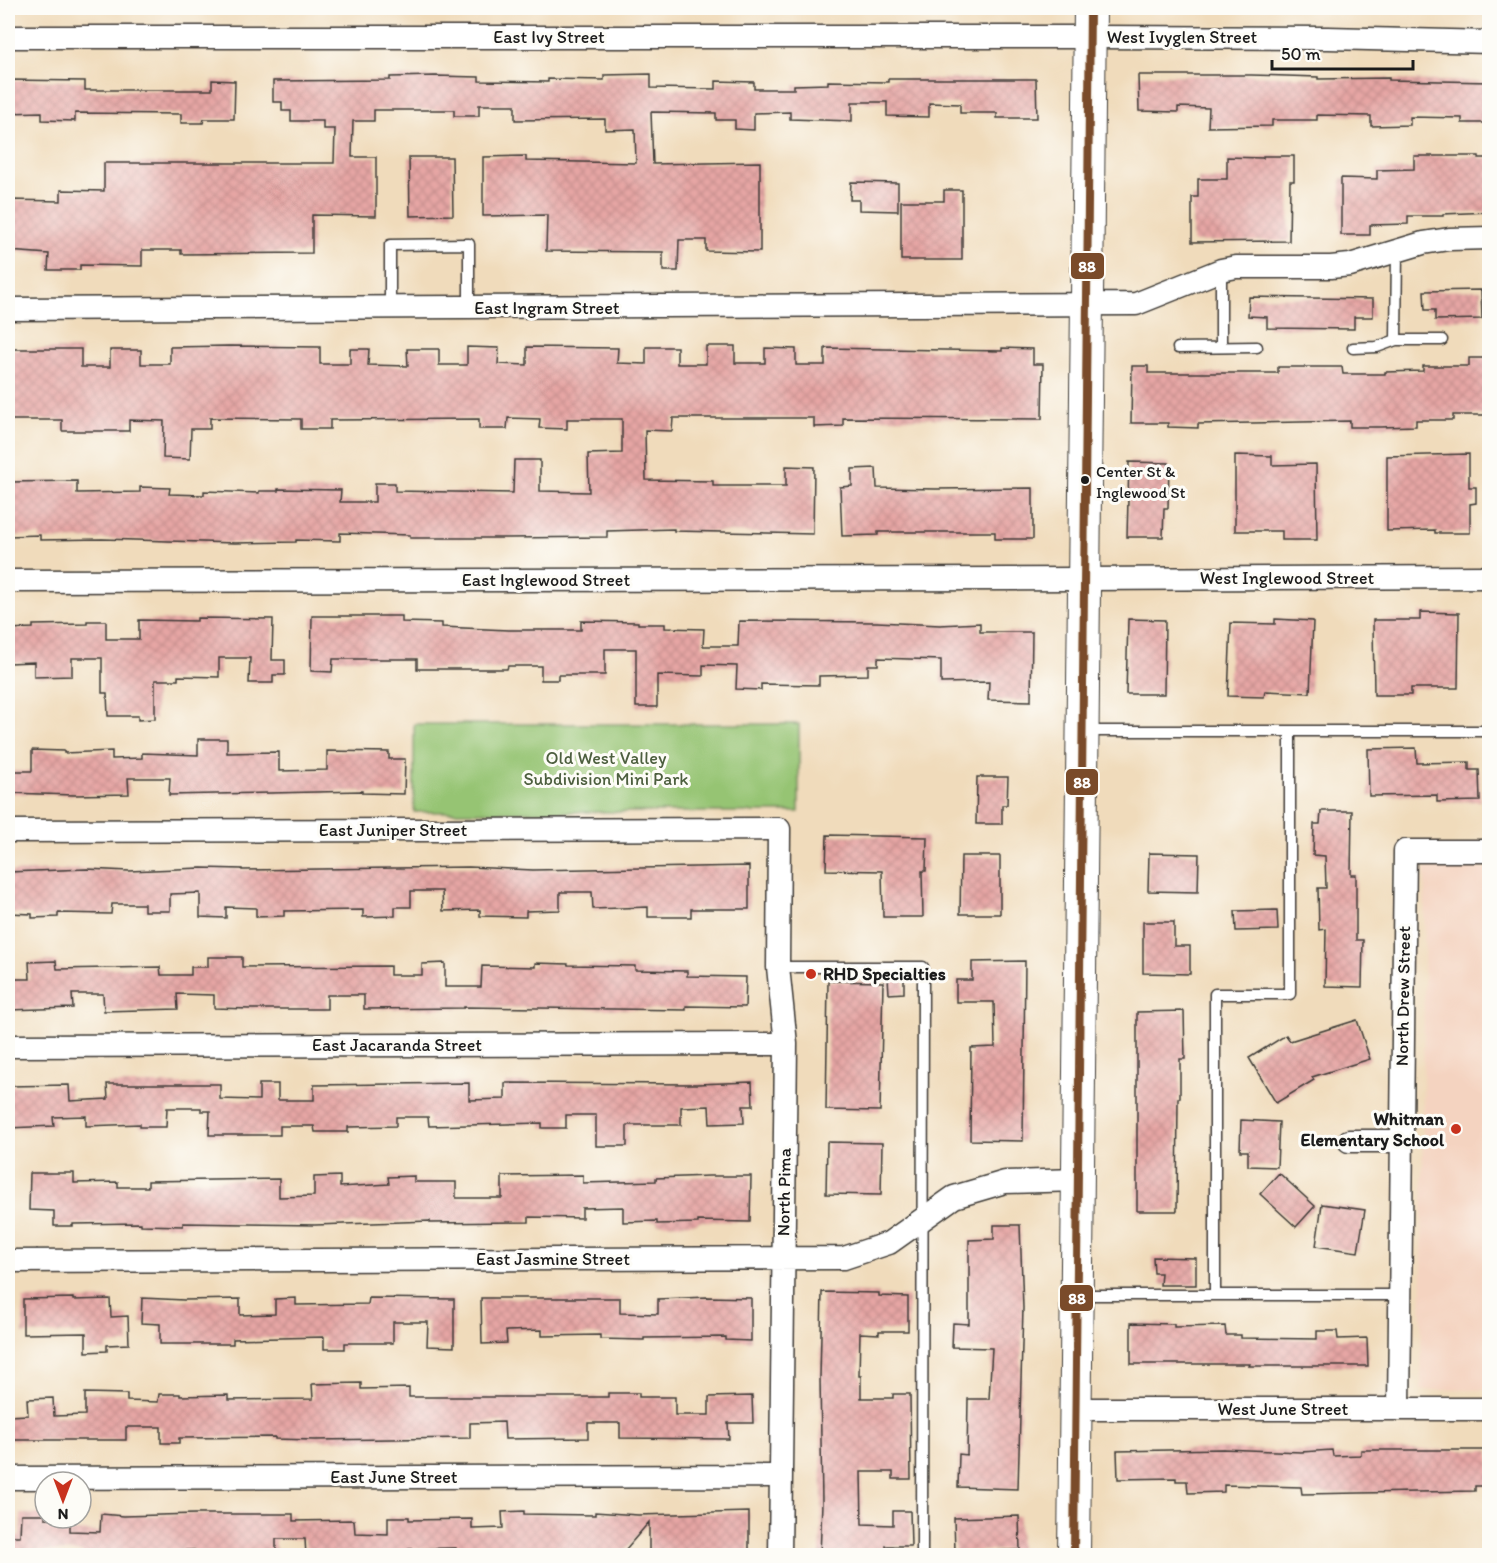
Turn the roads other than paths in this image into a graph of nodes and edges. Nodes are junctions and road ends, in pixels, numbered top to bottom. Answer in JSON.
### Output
{"nodes":[{"id":1,"x":1090,"y":22,"type":"edge"},
{"id":2,"x":8,"y":38,"type":"edge"},
{"id":3,"x":1490,"y":42,"type":"edge"},
{"id":4,"x":1490,"y":238,"type":"edge"},
{"id":5,"x":1397,"y":251,"type":"junction"},
{"id":6,"x":1221,"y":270,"type":"junction"},
{"id":7,"x":1086,"y":306,"type":"junction"},
{"id":8,"x":390,"y":308,"type":"junction"},
{"id":9,"x":469,"y":308,"type":"junction"},
{"id":10,"x":8,"y":309,"type":"edge"},
{"id":11,"x":1396,"y":340,"type":"junction"},
{"id":12,"x":1442,"y":340,"type":"dead end"},
{"id":13,"x":1221,"y":347,"type":"junction"},
{"id":14,"x":1257,"y":347,"type":"dead end"},
{"id":15,"x":1178,"y":348,"type":"dead end"},
{"id":16,"x":1353,"y":348,"type":"dead end"},
{"id":17,"x":1490,"y":577,"type":"edge"},
{"id":18,"x":1084,"y":579,"type":"junction"},
{"id":19,"x":8,"y":581,"type":"edge"},
{"id":20,"x":1083,"y":731,"type":"junction"},
{"id":21,"x":1290,"y":731,"type":"junction"},
{"id":22,"x":1490,"y":731,"type":"edge"},
{"id":23,"x":779,"y":829,"type":"joint"},
{"id":24,"x":8,"y":831,"type":"edge"},
{"id":25,"x":1490,"y":850,"type":"edge"},
{"id":26,"x":778,"y":967,"type":"junction"},
{"id":27,"x":786,"y":1044,"type":"junction"},
{"id":28,"x":8,"y":1046,"type":"edge"},
{"id":29,"x":1349,"y":1142,"type":"dead end"},
{"id":30,"x":1402,"y":1142,"type":"junction"},
{"id":31,"x":1078,"y":1180,"type":"junction"},
{"id":32,"x":923,"y":1219,"type":"junction"},
{"id":33,"x":783,"y":1258,"type":"junction"},
{"id":34,"x":8,"y":1261,"type":"edge"},
{"id":35,"x":1077,"y":1295,"type":"junction"},
{"id":36,"x":1215,"y":1295,"type":"junction"},
{"id":37,"x":1400,"y":1295,"type":"junction"},
{"id":38,"x":1076,"y":1409,"type":"junction"},
{"id":39,"x":1399,"y":1409,"type":"junction"},
{"id":40,"x":1490,"y":1409,"type":"edge"},
{"id":41,"x":781,"y":1476,"type":"junction"},
{"id":42,"x":8,"y":1478,"type":"edge"},
{"id":43,"x":780,"y":1556,"type":"edge"},
{"id":44,"x":922,"y":1556,"type":"edge"},
{"id":45,"x":1074,"y":1556,"type":"edge"}],
"edges":[{"from":1,"to":2,"type":"street","name":"East Ivy Street"},
{"from":1,"to":3,"type":"street","name":"West Ivyglen Street"},
{"from":1,"to":7,"type":"street"},
{"from":4,"to":5,"type":"street","name":"East Ingram Street"},
{"from":5,"to":6,"type":"street","name":"East Ingram Street"},
{"from":5,"to":11,"type":"lane"},
{"from":6,"to":7,"type":"street","name":"East Ingram Street"},
{"from":6,"to":13,"type":"lane"},
{"from":7,"to":9,"type":"street","name":"East Ingram Street"},
{"from":7,"to":18,"type":"street"},
{"from":8,"to":9,"type":"street","name":"East Ingram Street"},
{"from":8,"to":9,"type":"lane"},
{"from":8,"to":10,"type":"street","name":"East Ingram Street"},
{"from":11,"to":12,"type":"lane"},
{"from":11,"to":16,"type":"lane"},
{"from":13,"to":14,"type":"lane"},
{"from":13,"to":15,"type":"lane"},
{"from":17,"to":18,"type":"street","name":"West Inglewood Street"},
{"from":18,"to":19,"type":"street","name":"East Inglewood Street"},
{"from":18,"to":20,"type":"street"},
{"from":20,"to":21,"type":"lane"},
{"from":20,"to":31,"type":"street"},
{"from":21,"to":22,"type":"lane"},
{"from":21,"to":36,"type":"lane"},
{"from":23,"to":24,"type":"street","name":"East Juniper Street"},
{"from":23,"to":26,"type":"street","name":"North Pima"},
{"from":25,"to":30,"type":"street","name":"North Drew Street"},
{"from":26,"to":27,"type":"street","name":"North Pima"},
{"from":26,"to":32,"type":"lane"},
{"from":27,"to":28,"type":"street","name":"East Jacaranda Street"},
{"from":27,"to":33,"type":"street","name":"North Pima"},
{"from":29,"to":30,"type":"street"},
{"from":30,"to":37,"type":"street","name":"North Drew Street"},
{"from":31,"to":32,"type":"street","name":"East Jasmine Street"},
{"from":31,"to":35,"type":"street"},
{"from":32,"to":33,"type":"street","name":"East Jasmine Street"},
{"from":32,"to":44,"type":"lane"},
{"from":33,"to":34,"type":"street","name":"East Jasmine Street"},
{"from":33,"to":41,"type":"street","name":"North Pima"},
{"from":35,"to":36,"type":"lane"},
{"from":35,"to":38,"type":"street"},
{"from":36,"to":37,"type":"lane"},
{"from":37,"to":39,"type":"street","name":"North Drew Street"},
{"from":38,"to":39,"type":"street","name":"West June Street"},
{"from":38,"to":45,"type":"street"},
{"from":39,"to":40,"type":"street","name":"West June Street"},
{"from":41,"to":42,"type":"street","name":"East June Street"},
{"from":41,"to":43,"type":"street","name":"North Pima"}]}
